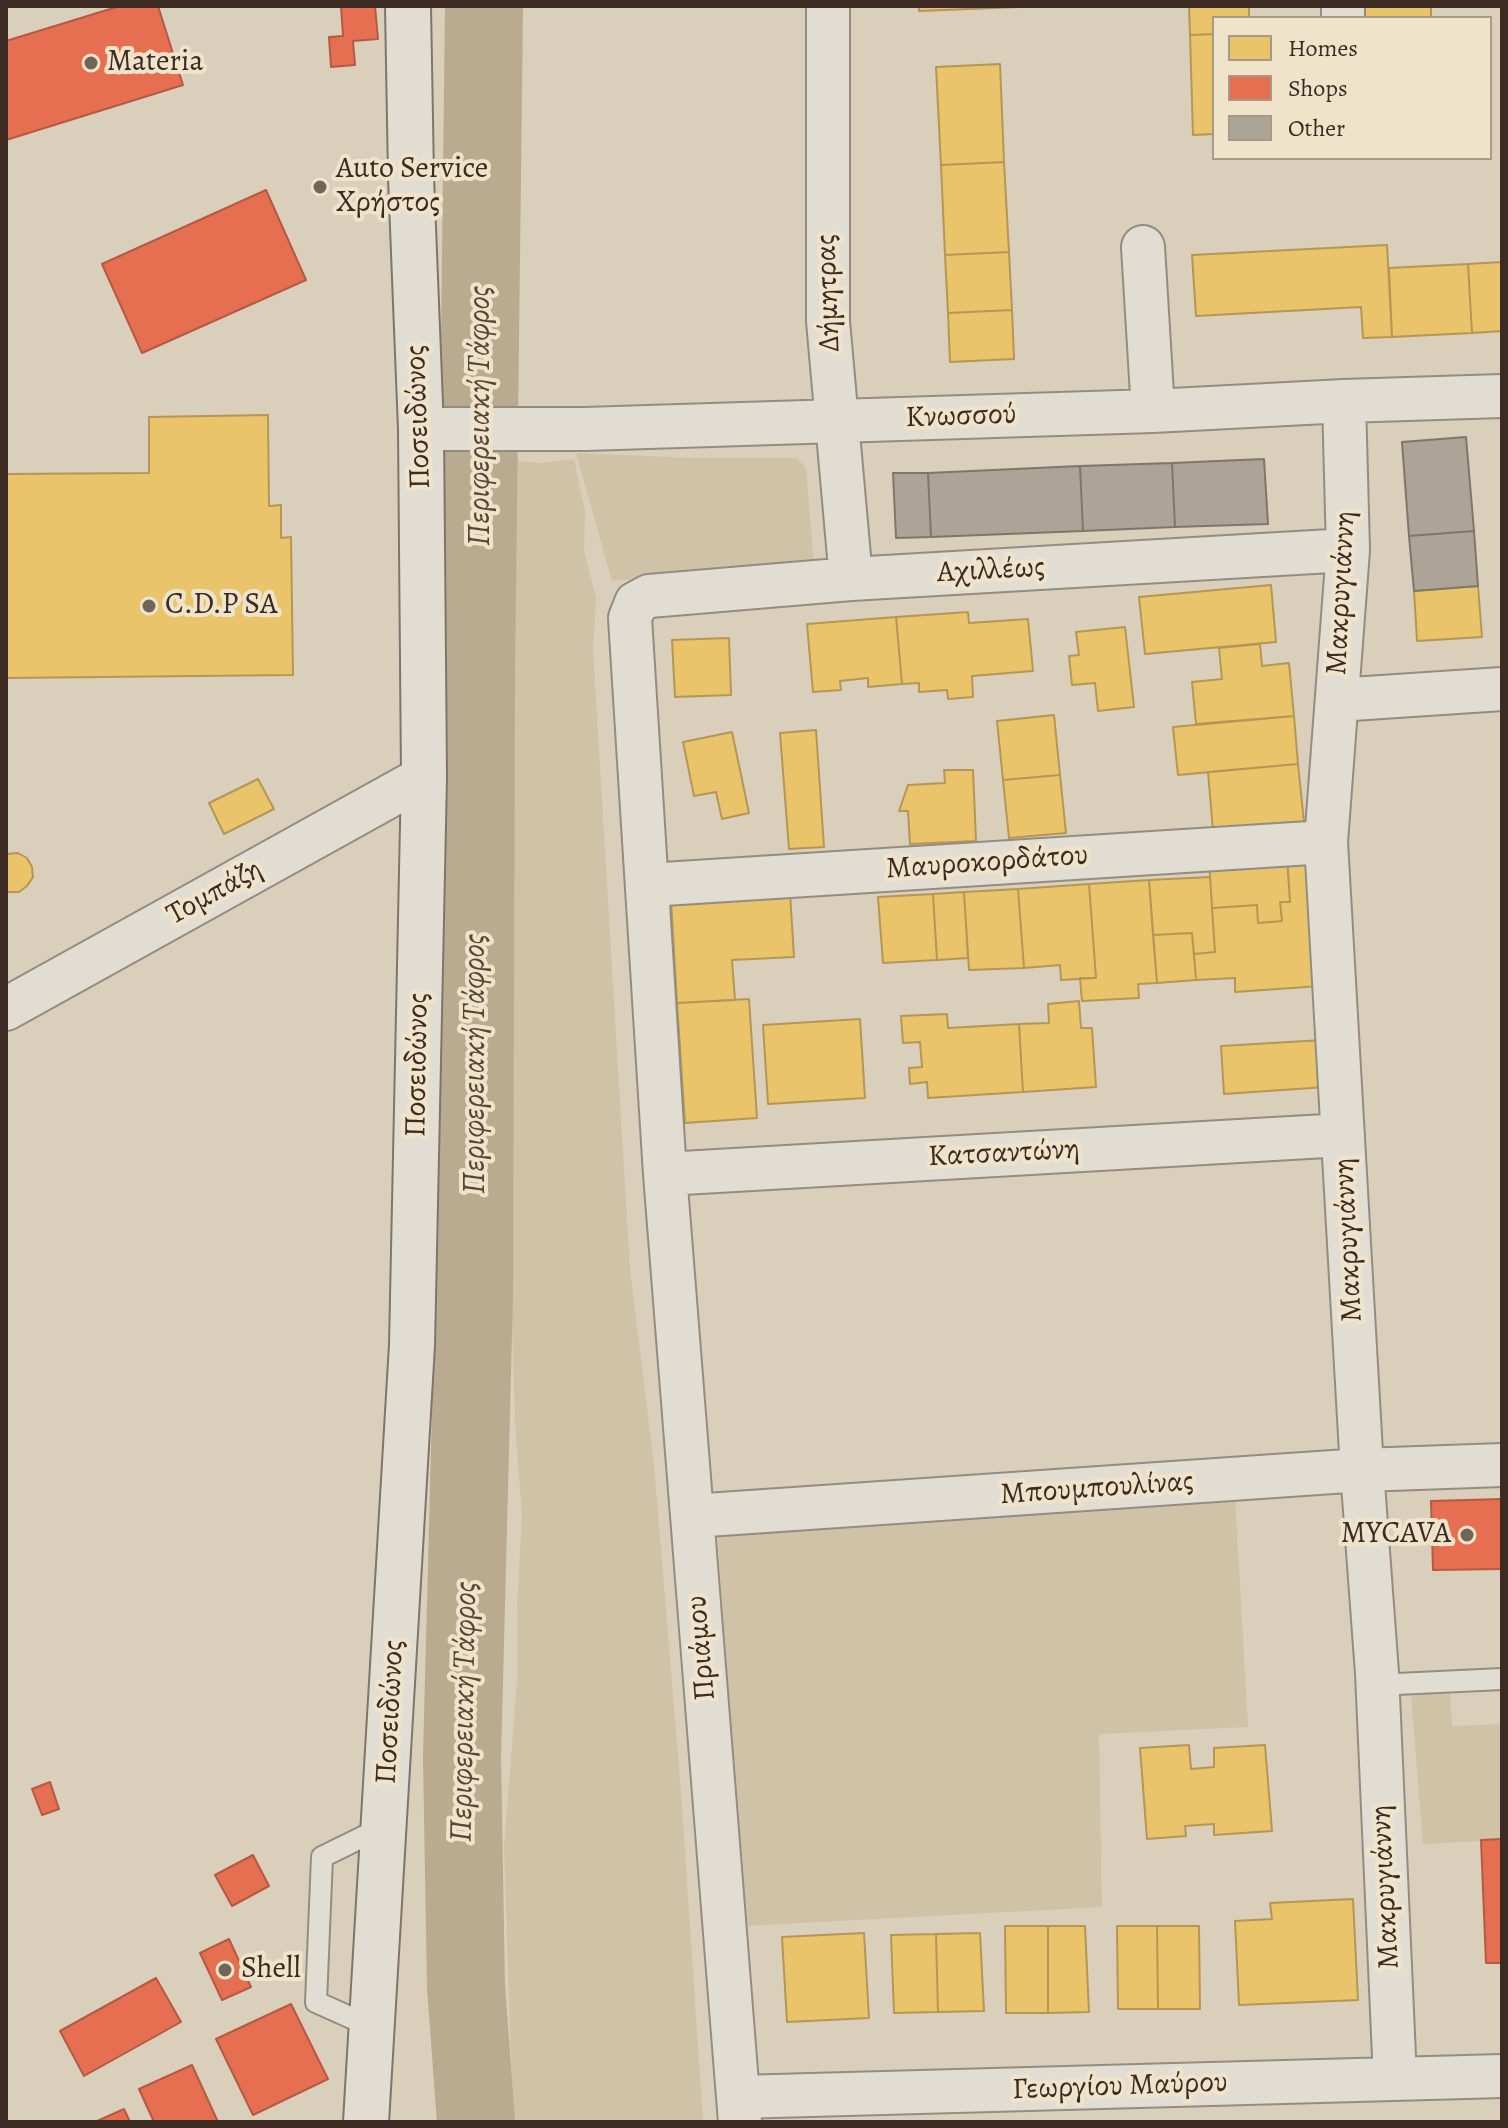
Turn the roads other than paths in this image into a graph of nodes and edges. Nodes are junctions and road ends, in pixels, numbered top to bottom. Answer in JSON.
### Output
{"nodes":[{"id":1,"x":408,"y":6,"type":"edge"},
{"id":2,"x":828,"y":6,"type":"edge"},
{"id":3,"x":1143,"y":247,"type":"dead end"},
{"id":4,"x":1502,"y":396,"type":"edge"},
{"id":5,"x":1344,"y":401,"type":"junction"},
{"id":6,"x":1153,"y":411,"type":"junction"},
{"id":7,"x":835,"y":422,"type":"junction"},
{"id":8,"x":431,"y":428,"type":"junction"},
{"id":9,"x":1348,"y":550,"type":"junction"},
{"id":10,"x":851,"y":579,"type":"junction"},
{"id":11,"x":636,"y":603,"type":"joint"},
{"id":12,"x":1502,"y":689,"type":"edge"},
{"id":13,"x":1337,"y":700,"type":"junction"},
{"id":14,"x":424,"y":777,"type":"junction"},
{"id":15,"x":1326,"y":842,"type":"junction"},
{"id":16,"x":648,"y":885,"type":"junction"},
{"id":17,"x":6,"y":1009,"type":"edge"},
{"id":18,"x":1343,"y":1135,"type":"junction"},
{"id":19,"x":665,"y":1174,"type":"junction"},
{"id":20,"x":1502,"y":1465,"type":"edge"},
{"id":21,"x":1362,"y":1470,"type":"junction"},
{"id":22,"x":692,"y":1516,"type":"junction"},
{"id":23,"x":1502,"y":1667,"type":"edge"},
{"id":24,"x":1376,"y":1679,"type":"junction"},
{"id":25,"x":1502,"y":1679,"type":"edge"},
{"id":26,"x":385,"y":1826,"type":"junction"},
{"id":27,"x":374,"y":2028,"type":"junction"},
{"id":28,"x":1502,"y":2076,"type":"edge"},
{"id":29,"x":1395,"y":2079,"type":"junction"},
{"id":30,"x":739,"y":2110,"type":"edge"},
{"id":31,"x":366,"y":2122,"type":"edge"}],
"edges":[{"from":1,"to":8,"type":"street","name":"Ποσειδώνος"},
{"from":2,"to":7,"type":"street","name":"Δήμητρας"},
{"from":3,"to":6,"type":"street"},
{"from":4,"to":5,"type":"street","name":"Κνωσσού"},
{"from":5,"to":6,"type":"street","name":"Κνωσσού"},
{"from":5,"to":9,"type":"street","name":"Μακρυγιάννη"},
{"from":6,"to":7,"type":"street","name":"Κνωσσού"},
{"from":7,"to":8,"type":"street","name":"Κνωσσού"},
{"from":7,"to":10,"type":"street","name":"Δήμητρας"},
{"from":8,"to":14,"type":"street","name":"Ποσειδώνος"},
{"from":9,"to":10,"type":"street","name":"Αχιλλέως"},
{"from":9,"to":13,"type":"street","name":"Μακρυγιάννη"},
{"from":10,"to":11,"type":"street","name":"Αχιλλέως"},
{"from":11,"to":16,"type":"street","name":"Πριάμου"},
{"from":12,"to":13,"type":"street"},
{"from":13,"to":15,"type":"street","name":"Μακρυγιάννη"},
{"from":14,"to":17,"type":"street","name":"Τομπάζη"},
{"from":14,"to":26,"type":"street","name":"Ποσειδώνος"},
{"from":15,"to":16,"type":"street","name":"Μαυροκορδάτου"},
{"from":15,"to":18,"type":"street","name":"Μακρυγιάννη"},
{"from":16,"to":19,"type":"street","name":"Πριάμου"},
{"from":18,"to":19,"type":"street","name":"Κατσαντώνη"},
{"from":18,"to":21,"type":"street","name":"Μακρυγιάννη"},
{"from":19,"to":22,"type":"street","name":"Πριάμου"},
{"from":20,"to":21,"type":"street","name":"Μπουμπουλίνας"},
{"from":21,"to":22,"type":"street","name":"Μπουμπουλίνας"},
{"from":21,"to":24,"type":"street","name":"Μακρυγιάννη"},
{"from":22,"to":30,"type":"street","name":"Πριάμου"},
{"from":23,"to":24,"type":"lane"},
{"from":24,"to":25,"type":"lane"},
{"from":24,"to":29,"type":"street","name":"Μακρυγιάννη"},
{"from":26,"to":27,"type":"street","name":"Ποσειδώνος"},
{"from":26,"to":27,"type":"lane"},
{"from":27,"to":31,"type":"street","name":"Ποσειδώνος"},
{"from":28,"to":29,"type":"street","name":"Γεωργίου Μαύρου"},
{"from":29,"to":30,"type":"street","name":"Γεωργίου Μαύρου"}]}
